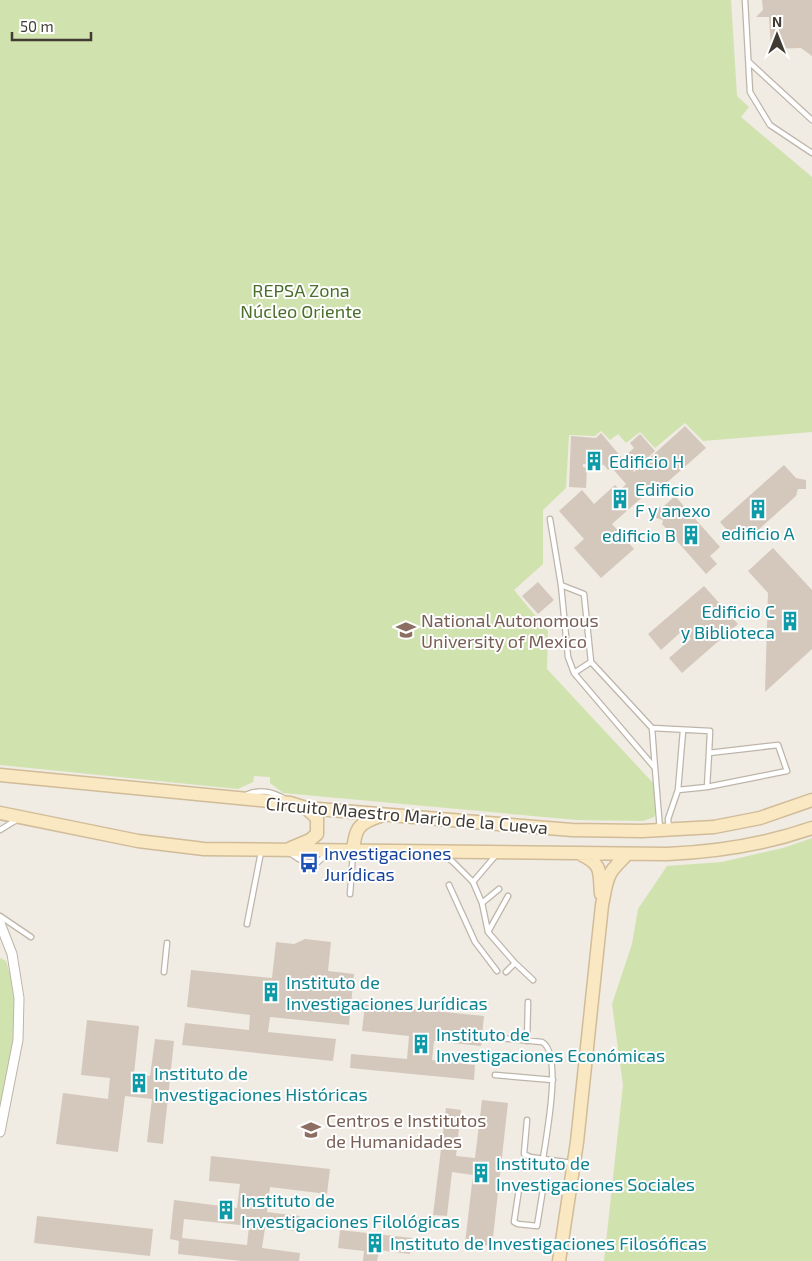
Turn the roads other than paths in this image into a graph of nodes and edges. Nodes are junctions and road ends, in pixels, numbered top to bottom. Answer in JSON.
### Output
{"nodes":[{"id":1,"x":745,"y":0,"type":"edge"},
{"id":2,"x":749,"y":62,"type":"junction"},
{"id":3,"x":812,"y":120,"type":"edge"},
{"id":4,"x":812,"y":153,"type":"edge"},
{"id":5,"x":550,"y":519,"type":"dead end"},
{"id":6,"x":561,"y":585,"type":"junction"},
{"id":7,"x":591,"y":662,"type":"junction"},
{"id":8,"x":574,"y":674,"type":"junction"},
{"id":9,"x":652,"y":728,"type":"junction"},
{"id":10,"x":683,"y":731,"type":"junction"},
{"id":11,"x":709,"y":753,"type":"junction"},
{"id":12,"x":655,"y":768,"type":"junction"},
{"id":13,"x":0,"y":775,"type":"edge"},
{"id":14,"x":707,"y":787,"type":"junction"},
{"id":15,"x":678,"y":790,"type":"junction"},
{"id":16,"x":812,"y":800,"type":"edge"},
{"id":17,"x":306,"y":808,"type":"junction"},
{"id":18,"x":0,"y":813,"type":"edge"},
{"id":19,"x":388,"y":814,"type":"junction"},
{"id":20,"x":21,"y":817,"type":"junction"},
{"id":21,"x":812,"y":828,"type":"edge"},
{"id":22,"x":0,"y":830,"type":"edge"},
{"id":23,"x":664,"y":831,"type":"junction"},
{"id":24,"x":261,"y":850,"type":"junction"},
{"id":25,"x":287,"y":850,"type":"junction"},
{"id":26,"x":353,"y":851,"type":"junction"},
{"id":27,"x":440,"y":853,"type":"junction"},
{"id":28,"x":497,"y":853,"type":"junction"},
{"id":29,"x":579,"y":854,"type":"junction"},
{"id":30,"x":626,"y":855,"type":"junction"},
{"id":31,"x":472,"y":882,"type":"junction"},
{"id":32,"x":449,"y":885,"type":"dead end"},
{"id":33,"x":499,"y":889,"type":"dead end"},
{"id":34,"x":350,"y":894,"type":"dead end"},
{"id":35,"x":508,"y":896,"type":"dead end"},
{"id":36,"x":482,"y":903,"type":"junction"},
{"id":37,"x":602,"y":905,"type":"junction"},
{"id":38,"x":0,"y":916,"type":"edge"},
{"id":39,"x":0,"y":923,"type":"edge"},
{"id":40,"x":247,"y":924,"type":"dead end"},
{"id":41,"x":488,"y":932,"type":"junction"},
{"id":42,"x":31,"y":937,"type":"dead end"},
{"id":43,"x":167,"y":943,"type":"dead end"},
{"id":44,"x":515,"y":962,"type":"junction"},
{"id":45,"x":164,"y":972,"type":"dead end"},
{"id":46,"x":497,"y":972,"type":"dead end"},
{"id":47,"x":506,"y":972,"type":"dead end"},
{"id":48,"x":533,"y":980,"type":"dead end"},
{"id":49,"x":528,"y":1002,"type":"dead end"},
{"id":50,"x":499,"y":1038,"type":"dead end"},
{"id":51,"x":527,"y":1040,"type":"junction"},
{"id":52,"x":495,"y":1075,"type":"dead end"},
{"id":53,"x":553,"y":1080,"type":"junction"},
{"id":54,"x":527,"y":1120,"type":"dead end"},
{"id":55,"x":0,"y":1132,"type":"edge"},
{"id":56,"x":543,"y":1159,"type":"junction"},
{"id":57,"x":574,"y":1164,"type":"junction"},
{"id":58,"x":544,"y":1189,"type":"junction"},
{"id":59,"x":569,"y":1193,"type":"junction"},
{"id":60,"x":559,"y":1261,"type":"edge"}],
"edges":[{"from":1,"to":2,"type":"lane"},
{"from":2,"to":3,"type":"lane"},
{"from":2,"to":4,"type":"lane"},
{"from":5,"to":6,"type":"lane"},
{"from":6,"to":7,"type":"lane"},
{"from":6,"to":8,"type":"lane"},
{"from":7,"to":8,"type":"lane"},
{"from":7,"to":9,"type":"lane"},
{"from":8,"to":12,"type":"lane"},
{"from":9,"to":10,"type":"lane"},
{"from":9,"to":12,"type":"lane"},
{"from":10,"to":11,"type":"lane"},
{"from":10,"to":15,"type":"lane"},
{"from":11,"to":14,"type":"lane"},
{"from":11,"to":14,"type":"lane"},
{"from":12,"to":23,"type":"lane"},
{"from":13,"to":17,"type":"street","name":"Circuito Maestro Mario de la Cueva"},
{"from":14,"to":15,"type":"lane"},
{"from":15,"to":23,"type":"lane"},
{"from":16,"to":23,"type":"street","name":"Circuito Maestro Mario de la Cueva"},
{"from":17,"to":19,"type":"street","name":"Circuito Maestro Mario de la Cueva"},
{"from":17,"to":25,"type":"street"},
{"from":18,"to":20,"type":"street","name":"Circuito Maestro Mario de la Cueva"},
{"from":19,"to":23,"type":"street","name":"Circuito Maestro Mario de la Cueva"},
{"from":19,"to":26,"type":"street"},
{"from":20,"to":22,"type":"lane"},
{"from":20,"to":24,"type":"street","name":"Circuito Maestro Mario de la Cueva"},
{"from":21,"to":30,"type":"street","name":"Circuito Maestro Mario de la Cueva"},
{"from":24,"to":25,"type":"street","name":"Circuito Maestro Mario de la Cueva"},
{"from":24,"to":40,"type":"lane"},
{"from":25,"to":26,"type":"street","name":"Circuito Maestro Mario de la Cueva"},
{"from":26,"to":27,"type":"street","name":"Circuito Maestro Mario de la Cueva"},
{"from":26,"to":34,"type":"lane"},
{"from":27,"to":28,"type":"street","name":"Circuito Maestro Mario de la Cueva"},
{"from":27,"to":31,"type":"lane"},
{"from":28,"to":29,"type":"street","name":"Circuito Maestro Mario de la Cueva"},
{"from":28,"to":31,"type":"lane"},
{"from":29,"to":30,"type":"street","name":"Circuito Maestro Mario de la Cueva"},
{"from":29,"to":37,"type":"street"},
{"from":30,"to":37,"type":"street"},
{"from":31,"to":36,"type":"lane"},
{"from":32,"to":46,"type":"lane"},
{"from":33,"to":36,"type":"lane"},
{"from":35,"to":41,"type":"lane"},
{"from":36,"to":41,"type":"lane"},
{"from":37,"to":57,"type":"street"},
{"from":38,"to":42,"type":"lane"},
{"from":39,"to":55,"type":"street"},
{"from":41,"to":44,"type":"lane"},
{"from":43,"to":45,"type":"lane"},
{"from":44,"to":47,"type":"lane"},
{"from":44,"to":48,"type":"lane"},
{"from":49,"to":51,"type":"lane"},
{"from":50,"to":51,"type":"lane"},
{"from":51,"to":53,"type":"lane"},
{"from":52,"to":53,"type":"lane"},
{"from":53,"to":56,"type":"lane"},
{"from":54,"to":56,"type":"lane"},
{"from":56,"to":57,"type":"lane"},
{"from":57,"to":59,"type":"street"},
{"from":58,"to":58,"type":"lane"},
{"from":58,"to":59,"type":"lane"},
{"from":59,"to":60,"type":"street"}]}
